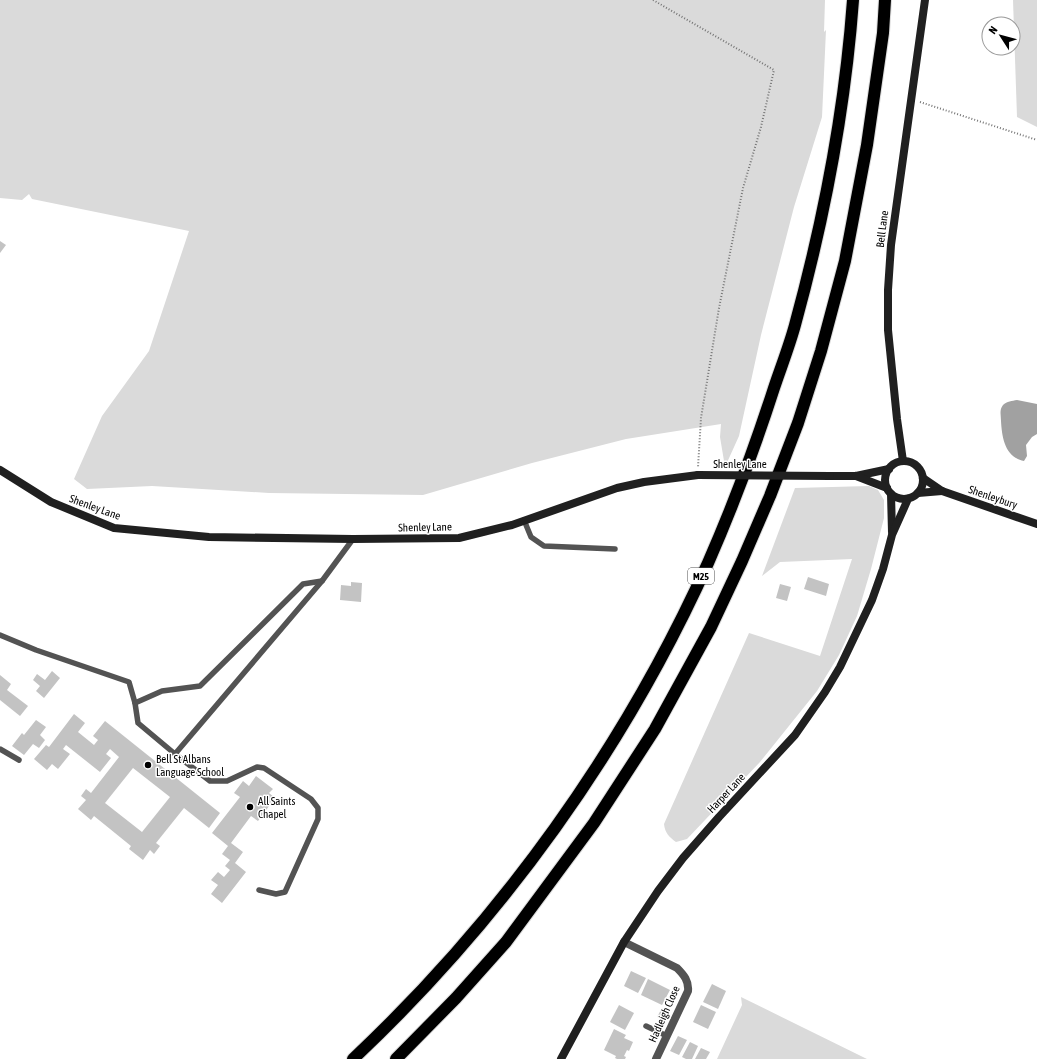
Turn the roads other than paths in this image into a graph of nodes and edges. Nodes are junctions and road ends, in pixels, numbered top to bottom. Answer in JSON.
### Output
{"nodes":[{"id":1,"x":853,"y":0,"type":"edge"},
{"id":2,"x":885,"y":0,"type":"edge"},
{"id":3,"x":925,"y":0,"type":"edge"},
{"id":4,"x":903,"y":462,"type":"junction"},
{"id":5,"x":889,"y":469,"type":"junction"},
{"id":6,"x":0,"y":470,"type":"edge"},
{"id":7,"x":856,"y":476,"type":"junction"},
{"id":8,"x":923,"y":478,"type":"junction"},
{"id":9,"x":889,"y":491,"type":"junction"},
{"id":10,"x":942,"y":491,"type":"junction"},
{"id":11,"x":918,"y":493,"type":"junction"},
{"id":12,"x":908,"y":499,"type":"junction"},
{"id":13,"x":524,"y":520,"type":"junction"},
{"id":14,"x":1037,"y":524,"type":"edge"},
{"id":15,"x":892,"y":535,"type":"junction"},
{"id":16,"x":353,"y":539,"type":"junction"},
{"id":17,"x":615,"y":549,"type":"dead end"},
{"id":18,"x":322,"y":581,"type":"junction"},
{"id":19,"x":0,"y":636,"type":"edge"},
{"id":20,"x":135,"y":703,"type":"junction"},
{"id":21,"x":0,"y":749,"type":"edge"},
{"id":22,"x":176,"y":754,"type":"junction"},
{"id":23,"x":19,"y":760,"type":"dead end"},
{"id":24,"x":259,"y":890,"type":"dead end"},
{"id":25,"x":624,"y":942,"type":"junction"},
{"id":26,"x":646,"y":1026,"type":"dead end"},
{"id":27,"x":667,"y":1036,"type":"junction"},
{"id":28,"x":353,"y":1059,"type":"edge"},
{"id":29,"x":396,"y":1059,"type":"edge"},
{"id":30,"x":561,"y":1059,"type":"edge"},
{"id":31,"x":656,"y":1059,"type":"edge"}],
"edges":[{"from":1,"to":28,"type":"highway","number":"M25"},
{"from":2,"to":29,"type":"highway","number":"M25"},
{"from":3,"to":4,"type":"main road","name":"Bell Lane"},
{"from":4,"to":5,"type":"main road"},
{"from":4,"to":8,"type":"main road"},
{"from":5,"to":7,"type":"main road","name":"Shenley Lane"},
{"from":5,"to":9,"type":"main road"},
{"from":6,"to":16,"type":"main road","name":"Shenley Lane"},
{"from":7,"to":9,"type":"main road","name":"Shenley Lane"},
{"from":7,"to":13,"type":"main road","name":"Shenley Lane","bridge":true},
{"from":8,"to":10,"type":"main road","name":"Shenleybury"},
{"from":8,"to":11,"type":"main road"},
{"from":9,"to":12,"type":"main road"},
{"from":9,"to":15,"type":"main road","name":"Harper Lane"},
{"from":10,"to":11,"type":"main road","name":"Shenleybury"},
{"from":10,"to":14,"type":"main road","name":"Shenleybury"},
{"from":11,"to":12,"type":"main road"},
{"from":12,"to":15,"type":"main road","name":"Harper Lane"},
{"from":13,"to":16,"type":"main road","name":"Shenley Lane"},
{"from":13,"to":17,"type":"lane"},
{"from":15,"to":25,"type":"main road","name":"Harper Lane"},
{"from":16,"to":18,"type":"lane"},
{"from":18,"to":20,"type":"lane"},
{"from":18,"to":22,"type":"lane"},
{"from":19,"to":20,"type":"lane"},
{"from":20,"to":22,"type":"lane"},
{"from":21,"to":23,"type":"lane"},
{"from":22,"to":24,"type":"lane"},
{"from":25,"to":27,"type":"street","name":"Hadleigh Close"},
{"from":25,"to":30,"type":"main road","name":"Harper Lane"},
{"from":26,"to":27,"type":"lane"},
{"from":27,"to":31,"type":"street","name":"Hadleigh Close"}]}
